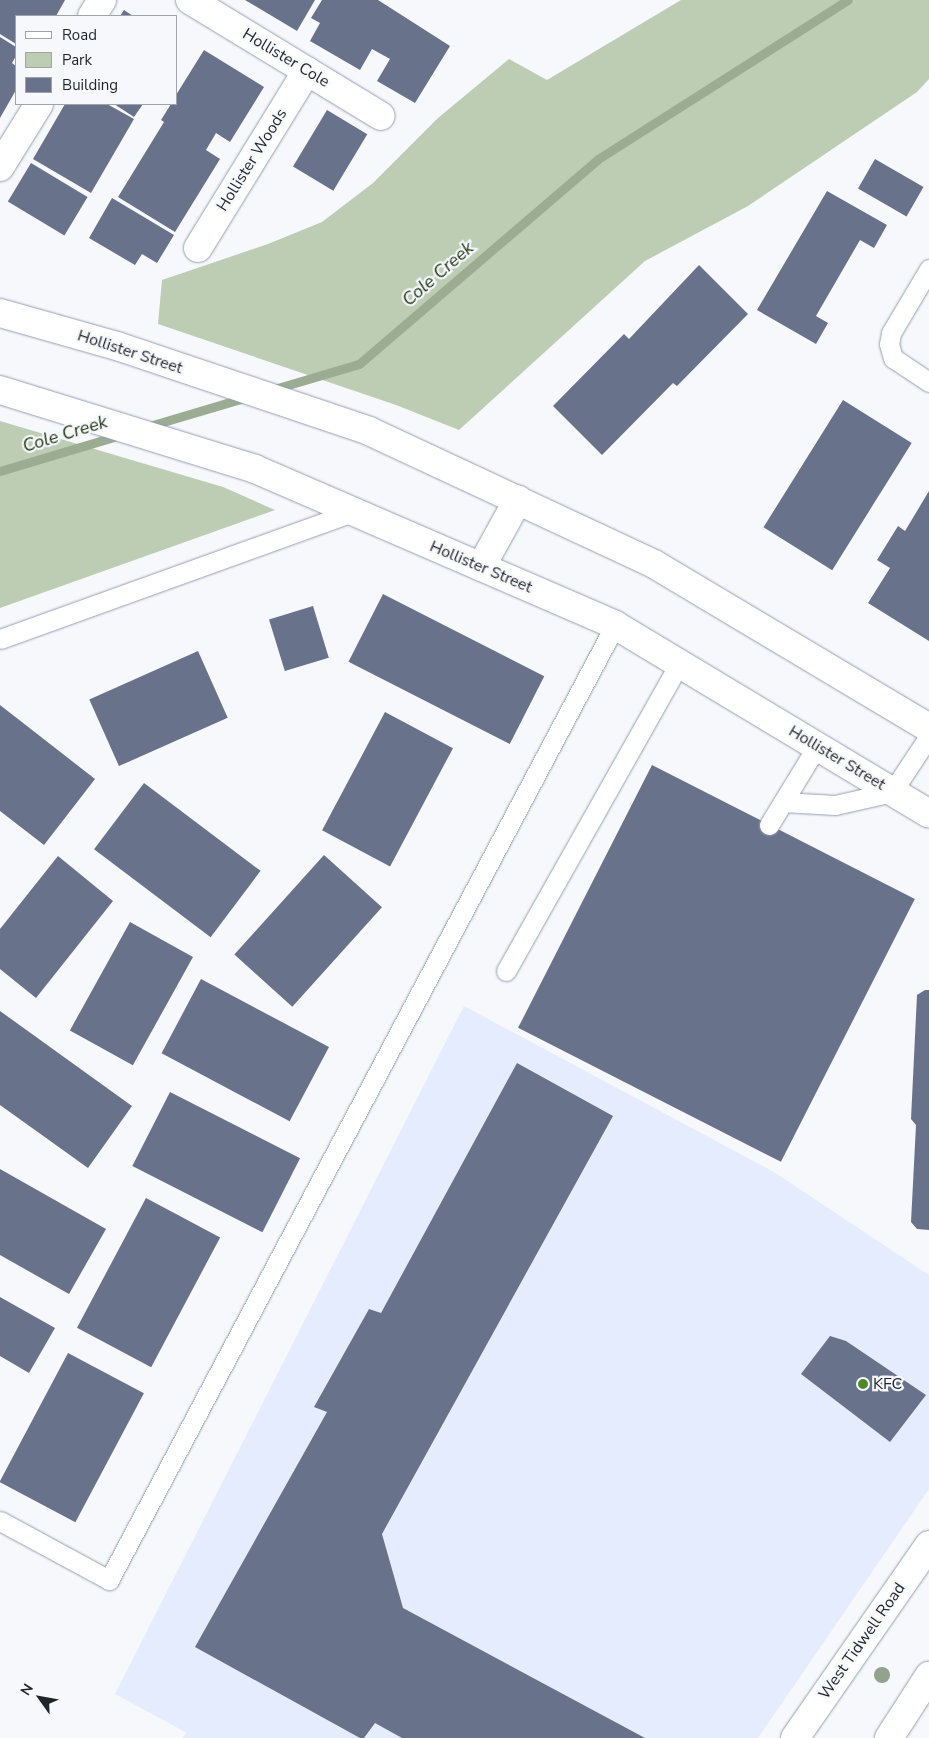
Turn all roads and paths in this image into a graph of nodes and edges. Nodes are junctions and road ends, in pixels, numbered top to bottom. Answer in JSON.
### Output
{"nodes":[{"id":1,"x":102,"y":0,"type":"edge"},
{"id":2,"x":190,"y":0,"type":"edge"},
{"id":3,"x":93,"y":15,"type":"edge"},
{"id":4,"x":307,"y":71,"type":"junction"},
{"id":5,"x":38,"y":105,"type":"edge"},
{"id":6,"x":381,"y":116,"type":"dead end"},
{"id":7,"x":0,"y":167,"type":"edge"},
{"id":8,"x":198,"y":248,"type":"dead end"},
{"id":9,"x":929,"y":269,"type":"edge"},
{"id":10,"x":0,"y":313,"type":"edge"},
{"id":11,"x":929,"y":382,"type":"edge"},
{"id":12,"x":2,"y":391,"type":"edge"},
{"id":13,"x":518,"y":500,"type":"junction"},
{"id":14,"x":352,"y":512,"type":"junction"},
{"id":15,"x":481,"y":568,"type":"junction"},
{"id":16,"x":615,"y":625,"type":"junction"},
{"id":17,"x":0,"y":639,"type":"edge"},
{"id":18,"x":679,"y":664,"type":"junction"},
{"id":19,"x":929,"y":728,"type":"edge"},
{"id":20,"x":929,"y":736,"type":"edge"},
{"id":21,"x":816,"y":746,"type":"junction"},
{"id":22,"x":892,"y":792,"type":"junction"},
{"id":23,"x":783,"y":802,"type":"junction"},
{"id":24,"x":929,"y":814,"type":"edge"},
{"id":25,"x":770,"y":825,"type":"dead end"},
{"id":26,"x":506,"y":971,"type":"dead end"},
{"id":27,"x":0,"y":1521,"type":"edge"},
{"id":28,"x":929,"y":1545,"type":"edge"},
{"id":29,"x":929,"y":1676,"type":"edge"},
{"id":30,"x":795,"y":1738,"type":"edge"},
{"id":31,"x":889,"y":1738,"type":"edge"}],
"edges":[{"from":1,"to":3,"type":"main road"},
{"from":2,"to":4,"type":"main road","name":"Hollister Cole"},
{"from":4,"to":6,"type":"main road","name":"Hollister Cole"},
{"from":4,"to":8,"type":"main road","name":"Hollister Woods"},
{"from":5,"to":7,"type":"main road"},
{"from":9,"to":11,"type":"lane"},
{"from":10,"to":13,"type":"main road","name":"Hollister Street"},
{"from":12,"to":14,"type":"main road","name":"Hollister Street"},
{"from":13,"to":15,"type":"main road"},
{"from":13,"to":19,"type":"main road","name":"Hollister Street"},
{"from":14,"to":15,"type":"main road","name":"Hollister Street"},
{"from":14,"to":17,"type":"lane"},
{"from":15,"to":16,"type":"main road","name":"Hollister Street"},
{"from":16,"to":18,"type":"main road","name":"Hollister Street"},
{"from":16,"to":27,"type":"lane"},
{"from":18,"to":21,"type":"main road","name":"Hollister Street"},
{"from":18,"to":26,"type":"lane"},
{"from":20,"to":22,"type":"lane"},
{"from":21,"to":22,"type":"main road","name":"Hollister Street"},
{"from":21,"to":23,"type":"lane"},
{"from":22,"to":23,"type":"lane"},
{"from":22,"to":24,"type":"main road","name":"Hollister Street"},
{"from":23,"to":25,"type":"lane"},
{"from":28,"to":30,"type":"main road","name":"West Tidwell Road"},
{"from":29,"to":31,"type":"main road"}]}
